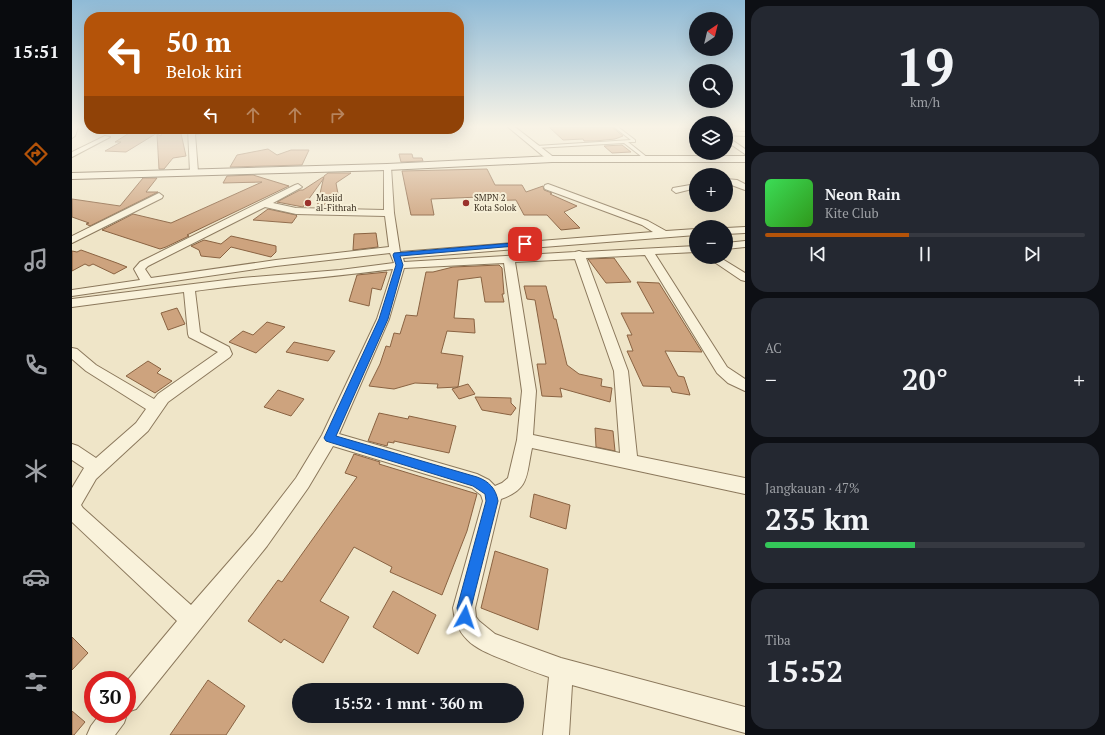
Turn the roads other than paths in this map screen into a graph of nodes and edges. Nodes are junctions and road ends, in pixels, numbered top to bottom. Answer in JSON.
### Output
{"nodes":[{"id":1,"x":193,"y":161,"type":"edge"},
{"id":2,"x":521,"y":161,"type":"edge"},
{"id":3,"x":387,"y":167,"type":"junction"},
{"id":4,"x":194,"y":172,"type":"junction"},
{"id":5,"x":72,"y":176,"type":"edge"},
{"id":6,"x":733,"y":182,"type":"edge"},
{"id":7,"x":298,"y":187,"type":"dead end"},
{"id":8,"x":548,"y":187,"type":"dead end"},
{"id":9,"x":689,"y":187,"type":"edge"},
{"id":10,"x":745,"y":187,"type":"edge"},
{"id":11,"x":676,"y":190,"type":"dead end"},
{"id":12,"x":159,"y":196,"type":"dead end"},
{"id":13,"x":265,"y":204,"type":"junction"},
{"id":14,"x":389,"y":213,"type":"junction"},
{"id":15,"x":745,"y":230,"type":"edge"},
{"id":16,"x":733,"y":231,"type":"edge"},
{"id":17,"x":689,"y":232,"type":"edge"},
{"id":18,"x":663,"y":234,"type":"junction"},
{"id":19,"x":72,"y":240,"type":"edge"},
{"id":20,"x":745,"y":244,"type":"edge"},
{"id":21,"x":733,"y":245,"type":"edge"},
{"id":22,"x":689,"y":249,"type":"edge"},
{"id":23,"x":648,"y":251,"type":"junction"},
{"id":24,"x":578,"y":254,"type":"junction"},
{"id":25,"x":397,"y":256,"type":"junction"},
{"id":26,"x":509,"y":259,"type":"junction"},
{"id":27,"x":723,"y":264,"type":"edge"},
{"id":28,"x":745,"y":278,"type":"edge"},
{"id":29,"x":147,"y":281,"type":"junction"},
{"id":30,"x":189,"y":288,"type":"junction"},
{"id":31,"x":72,"y":293,"type":"edge"},
{"id":32,"x":72,"y":303,"type":"edge"},
{"id":33,"x":72,"y":352,"type":"edge"},
{"id":34,"x":745,"y":386,"type":"edge"},
{"id":35,"x":156,"y":408,"type":"junction"},
{"id":36,"x":329,"y":438,"type":"junction"},
{"id":37,"x":525,"y":440,"type":"junction"},
{"id":38,"x":72,"y":451,"type":"edge"},
{"id":39,"x":629,"y":462,"type":"junction"},
{"id":40,"x":96,"y":467,"type":"junction"},
{"id":41,"x":745,"y":486,"type":"edge"},
{"id":42,"x":491,"y":495,"type":"junction"},
{"id":43,"x":192,"y":620,"type":"junction"},
{"id":44,"x":561,"y":670,"type":"junction"},
{"id":45,"x":136,"y":689,"type":"edge"},
{"id":46,"x":745,"y":720,"type":"edge"},
{"id":47,"x":109,"y":723,"type":"edge"},
{"id":48,"x":100,"y":735,"type":"edge"},
{"id":49,"x":556,"y":735,"type":"edge"}],
"edges":[{"from":1,"to":4,"type":"street"},
{"from":2,"to":3,"type":"street"},
{"from":3,"to":4,"type":"street"},
{"from":3,"to":14,"type":"street"},
{"from":4,"to":5,"type":"street"},
{"from":6,"to":10,"type":"street"},
{"from":7,"to":13,"type":"street"},
{"from":8,"to":18,"type":"street"},
{"from":9,"to":11,"type":"street"},
{"from":12,"to":19,"type":"street"},
{"from":13,"to":14,"type":"street"},
{"from":13,"to":29,"type":"street"},
{"from":14,"to":25,"type":"street"},
{"from":15,"to":16,"type":"street"},
{"from":17,"to":18,"type":"street"},
{"from":18,"to":25,"type":"street"},
{"from":20,"to":21,"type":"street"},
{"from":22,"to":23,"type":"street"},
{"from":23,"to":24,"type":"street"},
{"from":23,"to":34,"type":"street"},
{"from":24,"to":26,"type":"street"},
{"from":24,"to":39,"type":"street"},
{"from":25,"to":26,"type":"street"},
{"from":25,"to":29,"type":"street"},
{"from":25,"to":30,"type":"street"},
{"from":25,"to":36,"type":"street"},
{"from":26,"to":37,"type":"street"},
{"from":27,"to":28,"type":"street"},
{"from":29,"to":31,"type":"street"},
{"from":30,"to":32,"type":"street"},
{"from":30,"to":35,"type":"street"},
{"from":33,"to":35,"type":"street"},
{"from":35,"to":40,"type":"street"},
{"from":36,"to":42,"type":"street"},
{"from":36,"to":43,"type":"street"},
{"from":37,"to":39,"type":"street"},
{"from":37,"to":42,"type":"street"},
{"from":38,"to":40,"type":"street"},
{"from":39,"to":41,"type":"street"},
{"from":40,"to":43,"type":"street"},
{"from":42,"to":44,"type":"street"},
{"from":43,"to":45,"type":"street"},
{"from":44,"to":46,"type":"street"},
{"from":44,"to":49,"type":"street"},
{"from":47,"to":48,"type":"street"}]}
